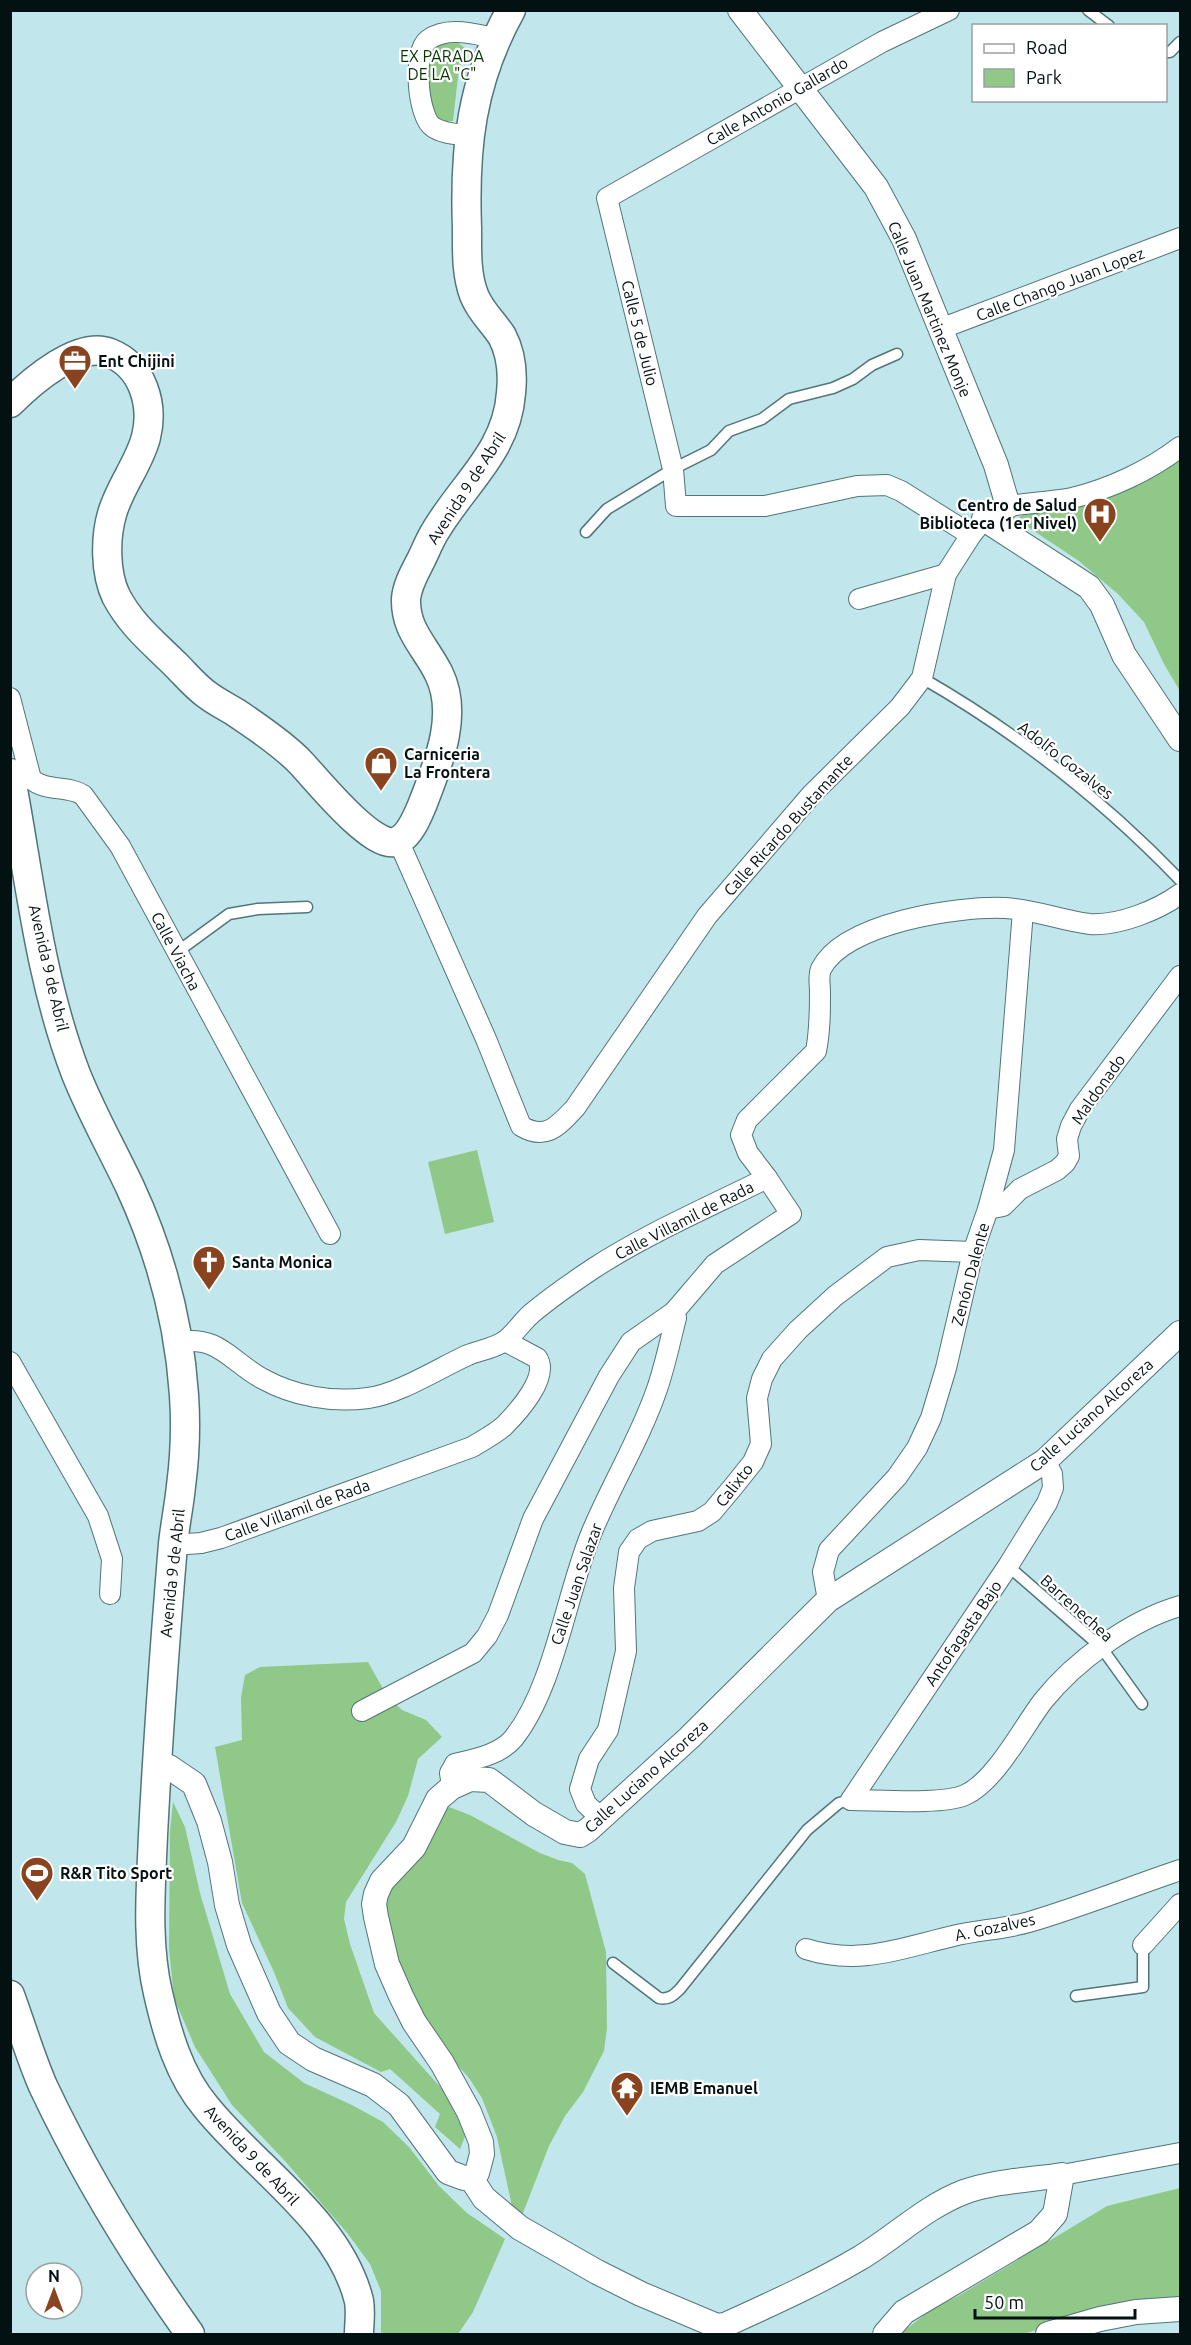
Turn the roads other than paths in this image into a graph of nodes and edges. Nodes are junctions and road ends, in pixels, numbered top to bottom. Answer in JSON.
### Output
{"nodes":[{"id":1,"x":511,"y":10,"type":"edge"},
{"id":2,"x":740,"y":10,"type":"edge"},
{"id":3,"x":949,"y":10,"type":"edge"},
{"id":4,"x":1088,"y":10,"type":"edge"},
{"id":5,"x":1106,"y":24,"type":"edge"},
{"id":6,"x":495,"y":38,"type":"junction"},
{"id":7,"x":1180,"y":42,"type":"edge"},
{"id":8,"x":1167,"y":52,"type":"edge"},
{"id":9,"x":800,"y":88,"type":"junction"},
{"id":10,"x":470,"y":135,"type":"junction"},
{"id":11,"x":607,"y":198,"type":"joint"},
{"id":12,"x":1180,"y":238,"type":"edge"},
{"id":13,"x":940,"y":329,"type":"junction"},
{"id":14,"x":897,"y":354,"type":"dead end"},
{"id":15,"x":10,"y":403,"type":"edge"},
{"id":16,"x":1180,"y":447,"type":"edge"},
{"id":17,"x":673,"y":469,"type":"junction"},
{"id":18,"x":1008,"y":506,"type":"junction"},
{"id":19,"x":978,"y":527,"type":"junction"},
{"id":20,"x":586,"y":532,"type":"dead end"},
{"id":21,"x":946,"y":574,"type":"junction"},
{"id":22,"x":859,"y":599,"type":"dead end"},
{"id":23,"x":922,"y":678,"type":"junction"},
{"id":24,"x":10,"y":698,"type":"edge"},
{"id":25,"x":1180,"y":739,"type":"edge"},
{"id":26,"x":10,"y":773,"type":"edge"},
{"id":27,"x":398,"y":840,"type":"junction"},
{"id":28,"x":1180,"y":880,"type":"edge"},
{"id":29,"x":1180,"y":894,"type":"edge"},
{"id":30,"x":307,"y":907,"type":"dead end"},
{"id":31,"x":1023,"y":910,"type":"junction"},
{"id":32,"x":177,"y":952,"type":"junction"},
{"id":33,"x":1180,"y":976,"type":"edge"},
{"id":34,"x":767,"y":1178,"type":"junction"},
{"id":35,"x":988,"y":1209,"type":"junction"},
{"id":36,"x":330,"y":1233,"type":"dead end"},
{"id":37,"x":973,"y":1252,"type":"junction"},
{"id":38,"x":674,"y":1312,"type":"junction"},
{"id":39,"x":1180,"y":1334,"type":"edge"},
{"id":40,"x":505,"y":1341,"type":"junction"},
{"id":41,"x":179,"y":1342,"type":"junction"},
{"id":42,"x":10,"y":1362,"type":"edge"},
{"id":43,"x":1045,"y":1461,"type":"junction"},
{"id":44,"x":173,"y":1545,"type":"junction"},
{"id":45,"x":1008,"y":1566,"type":"junction"},
{"id":46,"x":110,"y":1594,"type":"dead end"},
{"id":47,"x":828,"y":1600,"type":"junction"},
{"id":48,"x":1180,"y":1606,"type":"edge"},
{"id":49,"x":1101,"y":1647,"type":"junction"},
{"id":50,"x":1142,"y":1704,"type":"dead end"},
{"id":51,"x":362,"y":1711,"type":"dead end"},
{"id":52,"x":156,"y":1763,"type":"junction"},
{"id":53,"x":452,"y":1787,"type":"junction"},
{"id":54,"x":851,"y":1800,"type":"junction"},
{"id":55,"x":601,"y":1818,"type":"junction"},
{"id":56,"x":1180,"y":1870,"type":"edge"},
{"id":57,"x":1180,"y":1904,"type":"edge"},
{"id":58,"x":1143,"y":1945,"type":"joint"},
{"id":59,"x":806,"y":1949,"type":"dead end"},
{"id":60,"x":613,"y":1963,"type":"dead end"},
{"id":61,"x":10,"y":1995,"type":"edge"},
{"id":62,"x":1076,"y":1996,"type":"dead end"},
{"id":63,"x":1180,"y":2153,"type":"edge"},
{"id":64,"x":1062,"y":2175,"type":"junction"},
{"id":65,"x":471,"y":2178,"type":"junction"},
{"id":66,"x":1180,"y":2309,"type":"edge"},
{"id":67,"x":713,"y":2330,"type":"edge"},
{"id":68,"x":190,"y":2334,"type":"edge"},
{"id":69,"x":359,"y":2334,"type":"edge"},
{"id":70,"x":885,"y":2334,"type":"edge"},
{"id":71,"x":1048,"y":2334,"type":"edge"}],
"edges":[{"from":1,"to":6,"type":"main road","name":"Avenida 9 de Abril"},
{"from":2,"to":9,"type":"street","name":"Calle Juan Martinez Monje"},
{"from":3,"to":9,"type":"street","name":"Calle Antonio Gallardo"},
{"from":4,"to":5,"type":"lane"},
{"from":6,"to":10,"type":"main road","name":"Avenida 9 de Abril"},
{"from":6,"to":10,"type":"street"},
{"from":7,"to":8,"type":"lane"},
{"from":9,"to":11,"type":"street","name":"Calle Antonio Gallardo"},
{"from":9,"to":13,"type":"street","name":"Calle Juan Martinez Monje"},
{"from":10,"to":27,"type":"main road","name":"Avenida 9 de Abril"},
{"from":11,"to":17,"type":"street","name":"Calle 5 de Julio"},
{"from":12,"to":13,"type":"street","name":"Calle Chango Juan Lopez"},
{"from":13,"to":18,"type":"street","name":"Calle Juan Martinez Monje"},
{"from":14,"to":17,"type":"lane"},
{"from":15,"to":27,"type":"main road"},
{"from":16,"to":18,"type":"street","name":"Calle Ricardo Bustamante"},
{"from":17,"to":19,"type":"street","name":"Calle 5 de Julio"},
{"from":17,"to":20,"type":"lane"},
{"from":18,"to":19,"type":"street","name":"Calle Ricardo Bustamante"},
{"from":19,"to":21,"type":"street","name":"Calle Ricardo Bustamante"},
{"from":19,"to":25,"type":"street"},
{"from":21,"to":22,"type":"street"},
{"from":21,"to":23,"type":"street","name":"Calle Ricardo Bustamante"},
{"from":23,"to":27,"type":"street","name":"Calle Ricardo Bustamante"},
{"from":23,"to":28,"type":"lane","name":"Adolfo Gozalves"},
{"from":24,"to":32,"type":"street","name":"Calle Viacha"},
{"from":26,"to":41,"type":"main road","name":"Avenida 9 de Abril"},
{"from":29,"to":31,"type":"street","name":"Calle Villamil de Rada"},
{"from":30,"to":32,"type":"lane"},
{"from":31,"to":34,"type":"street","name":"Calle Villamil de Rada"},
{"from":31,"to":35,"type":"street","name":"Zenón Dalente"},
{"from":32,"to":36,"type":"street","name":"Calle Viacha"},
{"from":33,"to":35,"type":"street","name":"Maldonado"},
{"from":34,"to":38,"type":"street"},
{"from":34,"to":40,"type":"street","name":"Calle Villamil de Rada"},
{"from":35,"to":37,"type":"street","name":"Zenón Dalente"},
{"from":37,"to":47,"type":"street","name":"Zenón Dalente"},
{"from":37,"to":55,"type":"street","name":"Calixto"},
{"from":38,"to":51,"type":"street"},
{"from":38,"to":53,"type":"street","name":"Calle Juan Salazar"},
{"from":39,"to":43,"type":"street","name":"Calle Luciano Alcoreza"},
{"from":40,"to":41,"type":"street"},
{"from":40,"to":44,"type":"street","name":"Calle Villamil de Rada"},
{"from":41,"to":44,"type":"main road","name":"Avenida 9 de Abril"},
{"from":42,"to":46,"type":"street"},
{"from":43,"to":45,"type":"street","name":"Antofagasta Bajo"},
{"from":43,"to":47,"type":"street","name":"Calle Luciano Alcoreza"},
{"from":44,"to":52,"type":"main road","name":"Avenida 9 de Abril"},
{"from":45,"to":49,"type":"lane","name":"Barrenechea"},
{"from":45,"to":54,"type":"street","name":"Antofagasta Bajo"},
{"from":47,"to":55,"type":"street","name":"Calle Luciano Alcoreza"},
{"from":48,"to":49,"type":"street"},
{"from":49,"to":50,"type":"lane","name":"Barrenechea"},
{"from":49,"to":54,"type":"street"},
{"from":52,"to":65,"type":"street"},
{"from":52,"to":69,"type":"main road","name":"Avenida 9 de Abril"},
{"from":53,"to":55,"type":"street","name":"Calle Luciano Alcoreza"},
{"from":53,"to":65,"type":"street"},
{"from":54,"to":60,"type":"lane"},
{"from":56,"to":59,"type":"street","name":"A. Gozalves"},
{"from":57,"to":58,"type":"street"},
{"from":58,"to":62,"type":"lane"},
{"from":61,"to":68,"type":"main road"},
{"from":63,"to":64,"type":"street"},
{"from":64,"to":67,"type":"street"},
{"from":64,"to":70,"type":"street"},
{"from":65,"to":67,"type":"street"},
{"from":66,"to":71,"type":"street"}]}
